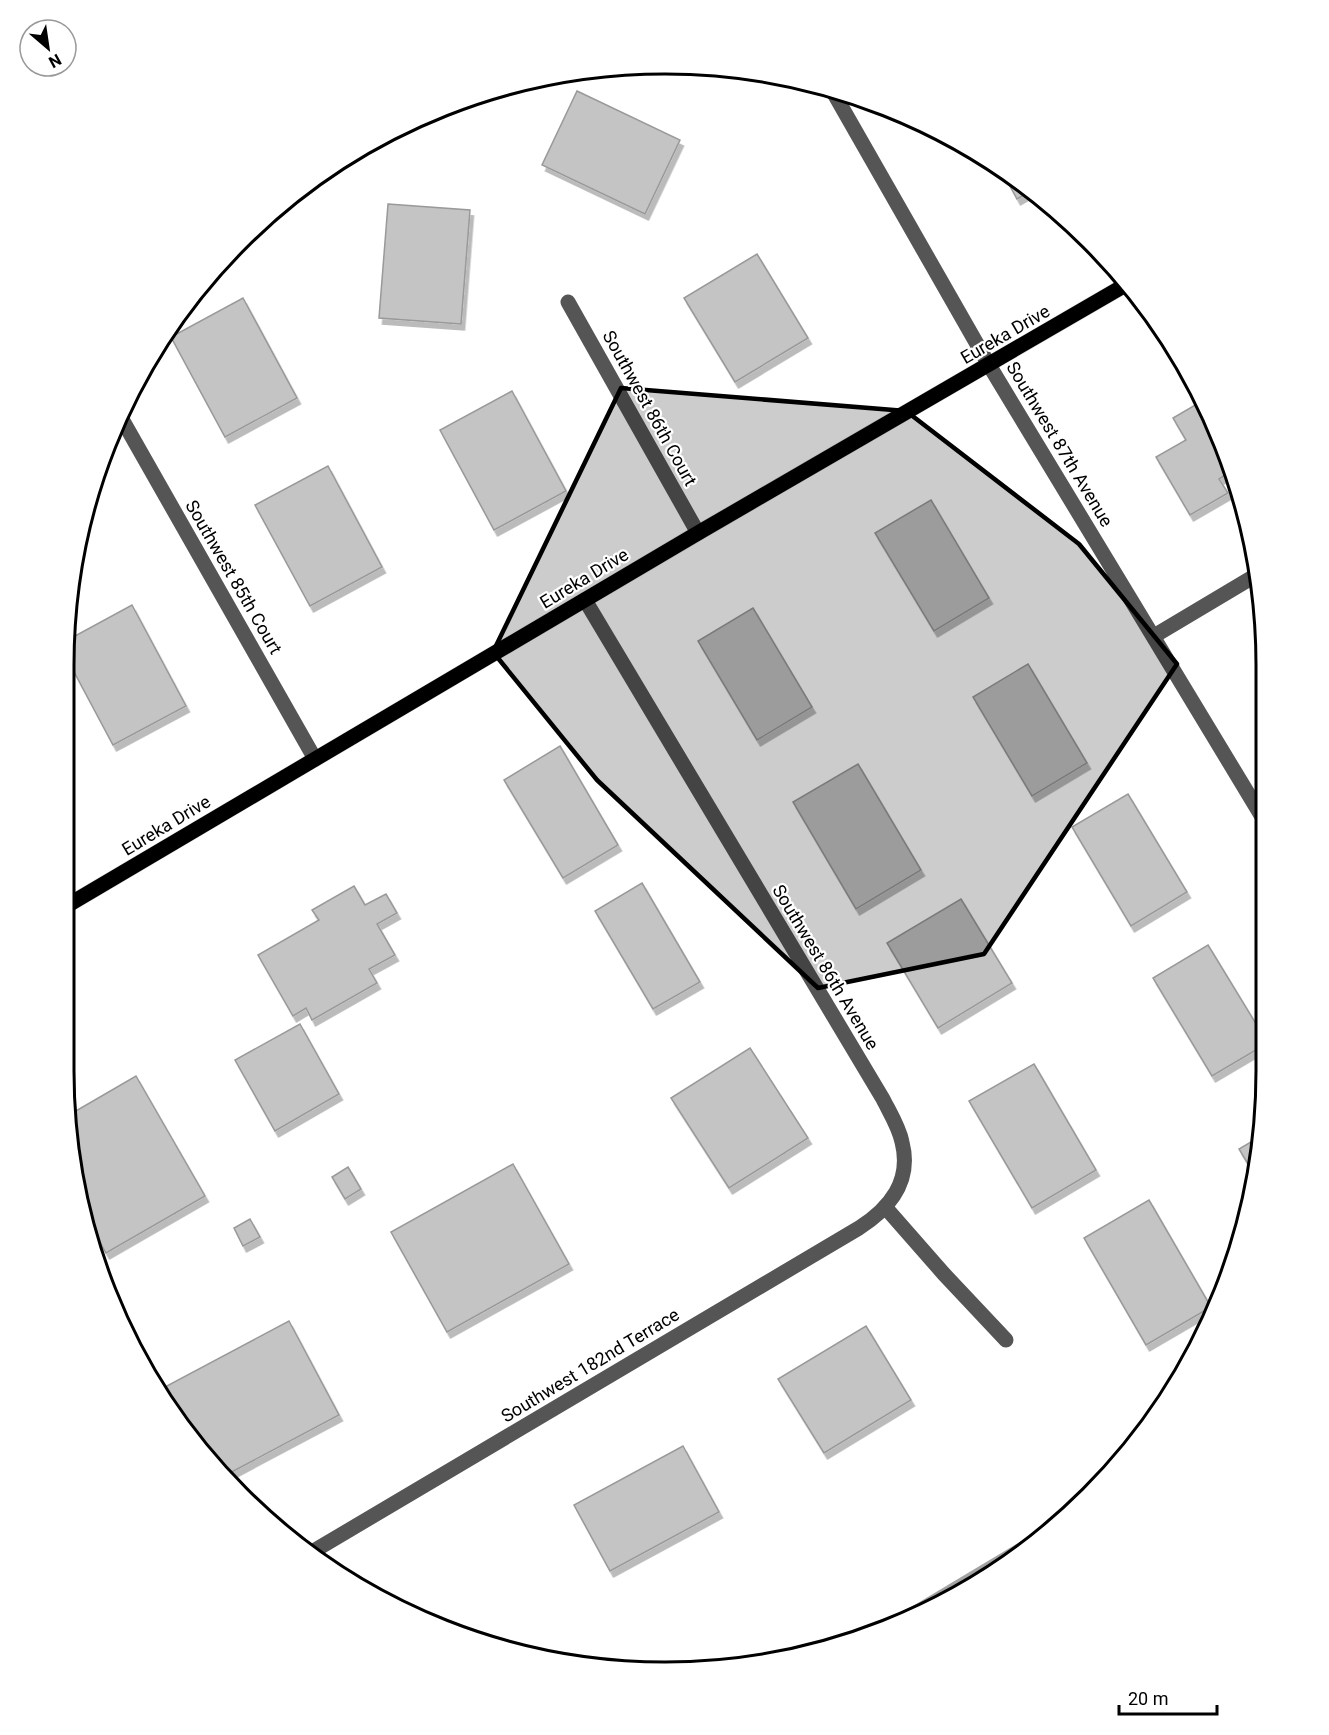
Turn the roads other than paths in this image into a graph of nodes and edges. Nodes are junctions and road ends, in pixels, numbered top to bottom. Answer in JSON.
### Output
{"nodes":[{"id":1,"x":838,"y":100,"type":"edge"},
{"id":2,"x":1120,"y":288,"type":"edge"},
{"id":3,"x":568,"y":302,"type":"dead end"},
{"id":4,"x":989,"y":365,"type":"junction"},
{"id":5,"x":125,"y":424,"type":"edge"},
{"id":6,"x":698,"y":533,"type":"junction"},
{"id":7,"x":1249,"y":579,"type":"edge"},
{"id":8,"x":585,"y":600,"type":"junction"},
{"id":9,"x":1154,"y":636,"type":"junction"},
{"id":10,"x":315,"y":759,"type":"junction"},
{"id":11,"x":1256,"y":808,"type":"edge"},
{"id":12,"x":74,"y":901,"type":"edge"},
{"id":13,"x":886,"y":1208,"type":"junction"},
{"id":14,"x":1006,"y":1340,"type":"dead end"},
{"id":15,"x":318,"y":1549,"type":"edge"}],
"edges":[{"from":1,"to":4,"type":"street","name":"Southwest 87th Avenue"},
{"from":2,"to":4,"type":"main road","name":"Eureka Drive"},
{"from":3,"to":6,"type":"street","name":"Southwest 86th Court"},
{"from":4,"to":6,"type":"main road","name":"Eureka Drive"},
{"from":4,"to":9,"type":"street","name":"Southwest 87th Avenue"},
{"from":5,"to":10,"type":"street","name":"Southwest 85th Court"},
{"from":6,"to":8,"type":"main road","name":"Eureka Drive"},
{"from":7,"to":9,"type":"street"},
{"from":8,"to":10,"type":"main road","name":"Eureka Drive"},
{"from":8,"to":13,"type":"street","name":"Southwest 86th Avenue"},
{"from":9,"to":11,"type":"street","name":"Southwest 87th Avenue"},
{"from":10,"to":12,"type":"main road","name":"Eureka Drive"},
{"from":13,"to":14,"type":"street"},
{"from":13,"to":15,"type":"street","name":"Southwest 182nd Terrace"}]}
